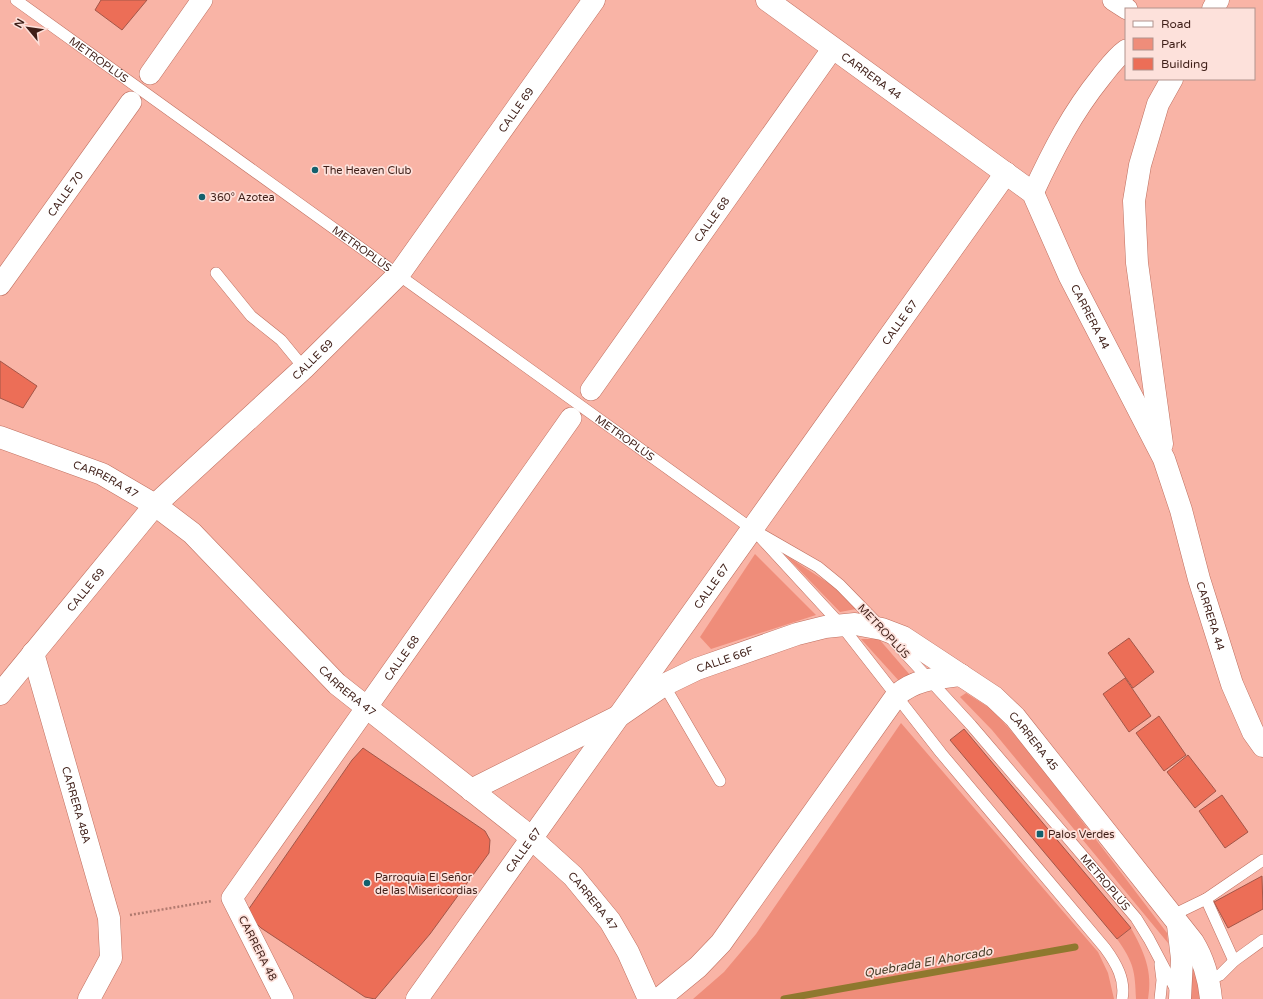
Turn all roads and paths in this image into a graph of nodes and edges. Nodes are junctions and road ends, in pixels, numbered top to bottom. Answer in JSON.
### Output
{"nodes":[{"id":1,"x":16,"y":0,"type":"edge"},
{"id":2,"x":202,"y":0,"type":"edge"},
{"id":3,"x":594,"y":0,"type":"edge"},
{"id":4,"x":767,"y":0,"type":"edge"},
{"id":5,"x":1114,"y":0,"type":"edge"},
{"id":6,"x":1125,"y":8,"type":"edge"},
{"id":7,"x":833,"y":48,"type":"junction"},
{"id":8,"x":1125,"y":51,"type":"edge"},
{"id":9,"x":150,"y":74,"type":"dead end"},
{"id":10,"x":1171,"y":80,"type":"edge"},
{"id":11,"x":1184,"y":80,"type":"edge"},
{"id":12,"x":130,"y":102,"type":"dead end"},
{"id":13,"x":1151,"y":132,"type":"junction"},
{"id":14,"x":1006,"y":173,"type":"junction"},
{"id":15,"x":1033,"y":192,"type":"junction"},
{"id":16,"x":216,"y":273,"type":"dead end"},
{"id":17,"x":399,"y":274,"type":"junction"},
{"id":18,"x":0,"y":285,"type":"edge"},
{"id":19,"x":304,"y":368,"type":"junction"},
{"id":20,"x":591,"y":390,"type":"dead end"},
{"id":21,"x":571,"y":418,"type":"dead end"},
{"id":22,"x":0,"y":437,"type":"edge"},
{"id":23,"x":1164,"y":459,"type":"junction"},
{"id":24,"x":155,"y":505,"type":"junction"},
{"id":25,"x":752,"y":529,"type":"junction"},
{"id":26,"x":841,"y":625,"type":"junction"},
{"id":27,"x":882,"y":629,"type":"junction"},
{"id":28,"x":33,"y":653,"type":"junction"},
{"id":29,"x":962,"y":675,"type":"junction"},
{"id":30,"x":928,"y":679,"type":"junction"},
{"id":31,"x":664,"y":685,"type":"junction"},
{"id":32,"x":0,"y":694,"type":"edge"},
{"id":33,"x":897,"y":695,"type":"junction"},
{"id":34,"x":366,"y":708,"type":"junction"},
{"id":35,"x":619,"y":716,"type":"junction"},
{"id":36,"x":1263,"y":746,"type":"edge"},
{"id":37,"x":720,"y":781,"type":"dead end"},
{"id":38,"x":471,"y":790,"type":"junction"},
{"id":39,"x":532,"y":838,"type":"junction"},
{"id":40,"x":1263,"y":860,"type":"edge"},
{"id":41,"x":232,"y":898,"type":"junction"},
{"id":42,"x":1206,"y":899,"type":"junction"},
{"id":43,"x":110,"y":918,"type":"junction"},
{"id":44,"x":1175,"y":919,"type":"junction"},
{"id":45,"x":1263,"y":940,"type":"edge"},
{"id":46,"x":1158,"y":956,"type":"junction"},
{"id":47,"x":1234,"y":961,"type":"junction"},
{"id":48,"x":1210,"y":989,"type":"edge"},
{"id":49,"x":89,"y":999,"type":"edge"},
{"id":50,"x":284,"y":999,"type":"edge"},
{"id":51,"x":417,"y":999,"type":"edge"},
{"id":52,"x":649,"y":999,"type":"edge"},
{"id":53,"x":659,"y":999,"type":"edge"},
{"id":54,"x":1122,"y":999,"type":"edge"},
{"id":55,"x":1160,"y":999,"type":"edge"},
{"id":56,"x":1180,"y":999,"type":"edge"}],
"edges":[{"from":1,"to":17,"type":"lane","name":"METROPLÚS"},
{"from":2,"to":9,"type":"street"},
{"from":3,"to":17,"type":"street","name":"CALLE 69"},
{"from":4,"to":7,"type":"street","name":"CARRERA 44"},
{"from":5,"to":6,"type":"street"},
{"from":7,"to":14,"type":"street","name":"CARRERA 44"},
{"from":7,"to":20,"type":"street","name":"CALLE 68"},
{"from":8,"to":15,"type":"street"},
{"from":10,"to":13,"type":"street"},
{"from":11,"to":13,"type":"street"},
{"from":12,"to":18,"type":"street","name":"CALLE 70"},
{"from":13,"to":23,"type":"street"},
{"from":14,"to":15,"type":"street","name":"CARRERA 44"},
{"from":14,"to":25,"type":"street","name":"CALLE 67"},
{"from":15,"to":23,"type":"street","name":"CARRERA 44"},
{"from":16,"to":19,"type":"lane"},
{"from":17,"to":19,"type":"street","name":"CALLE 69"},
{"from":17,"to":25,"type":"lane","name":"METROPLÚS"},
{"from":19,"to":24,"type":"street","name":"CALLE 69"},
{"from":21,"to":34,"type":"street","name":"CALLE 68"},
{"from":22,"to":24,"type":"street","name":"CARRERA 47"},
{"from":23,"to":36,"type":"street","name":"CARRERA 44"},
{"from":24,"to":28,"type":"street","name":"CALLE 69"},
{"from":24,"to":34,"type":"street","name":"CARRERA 47"},
{"from":25,"to":26,"type":"lane"},
{"from":25,"to":27,"type":"lane","name":"METROPLÚS"},
{"from":25,"to":35,"type":"street","name":"CALLE 67"},
{"from":26,"to":27,"type":"street","name":"CARRERA 45"},
{"from":26,"to":31,"type":"street","name":"CALLE 66F"},
{"from":26,"to":33,"type":"lane"},
{"from":27,"to":29,"type":"street","name":"CARRERA 45"},
{"from":27,"to":30,"type":"lane","name":"METROPLÚS"},
{"from":28,"to":32,"type":"street","name":"CALLE 69"},
{"from":28,"to":43,"type":"street","name":"CARRERA 48A"},
{"from":29,"to":30,"type":"street"},
{"from":29,"to":44,"type":"street","name":"CARRERA 45"},
{"from":30,"to":33,"type":"street"},
{"from":30,"to":46,"type":"lane","name":"METROPLÚS"},
{"from":31,"to":35,"type":"street","name":"CALLE 66F"},
{"from":31,"to":37,"type":"lane"},
{"from":33,"to":53,"type":"street"},
{"from":33,"to":54,"type":"lane"},
{"from":34,"to":38,"type":"street","name":"CARRERA 47"},
{"from":34,"to":41,"type":"street","name":"CALLE 68"},
{"from":35,"to":38,"type":"street"},
{"from":35,"to":39,"type":"street","name":"CALLE 67"},
{"from":38,"to":39,"type":"street","name":"CARRERA 47"},
{"from":39,"to":51,"type":"street","name":"CALLE 67"},
{"from":39,"to":52,"type":"street","name":"CARRERA 47"},
{"from":40,"to":42,"type":"lane"},
{"from":41,"to":43,"type":"path"},
{"from":41,"to":50,"type":"street","name":"CARRERA 48"},
{"from":42,"to":44,"type":"lane"},
{"from":42,"to":47,"type":"lane"},
{"from":43,"to":49,"type":"street","name":"CARRERA 48A"},
{"from":44,"to":48,"type":"street","name":"CARRERA 45"},
{"from":44,"to":56,"type":"street"},
{"from":45,"to":47,"type":"lane"},
{"from":46,"to":55,"type":"lane","name":"METROPLÚS"},
{"from":46,"to":56,"type":"lane","name":"METROPLÚS"},
{"from":47,"to":48,"type":"lane"}]}
